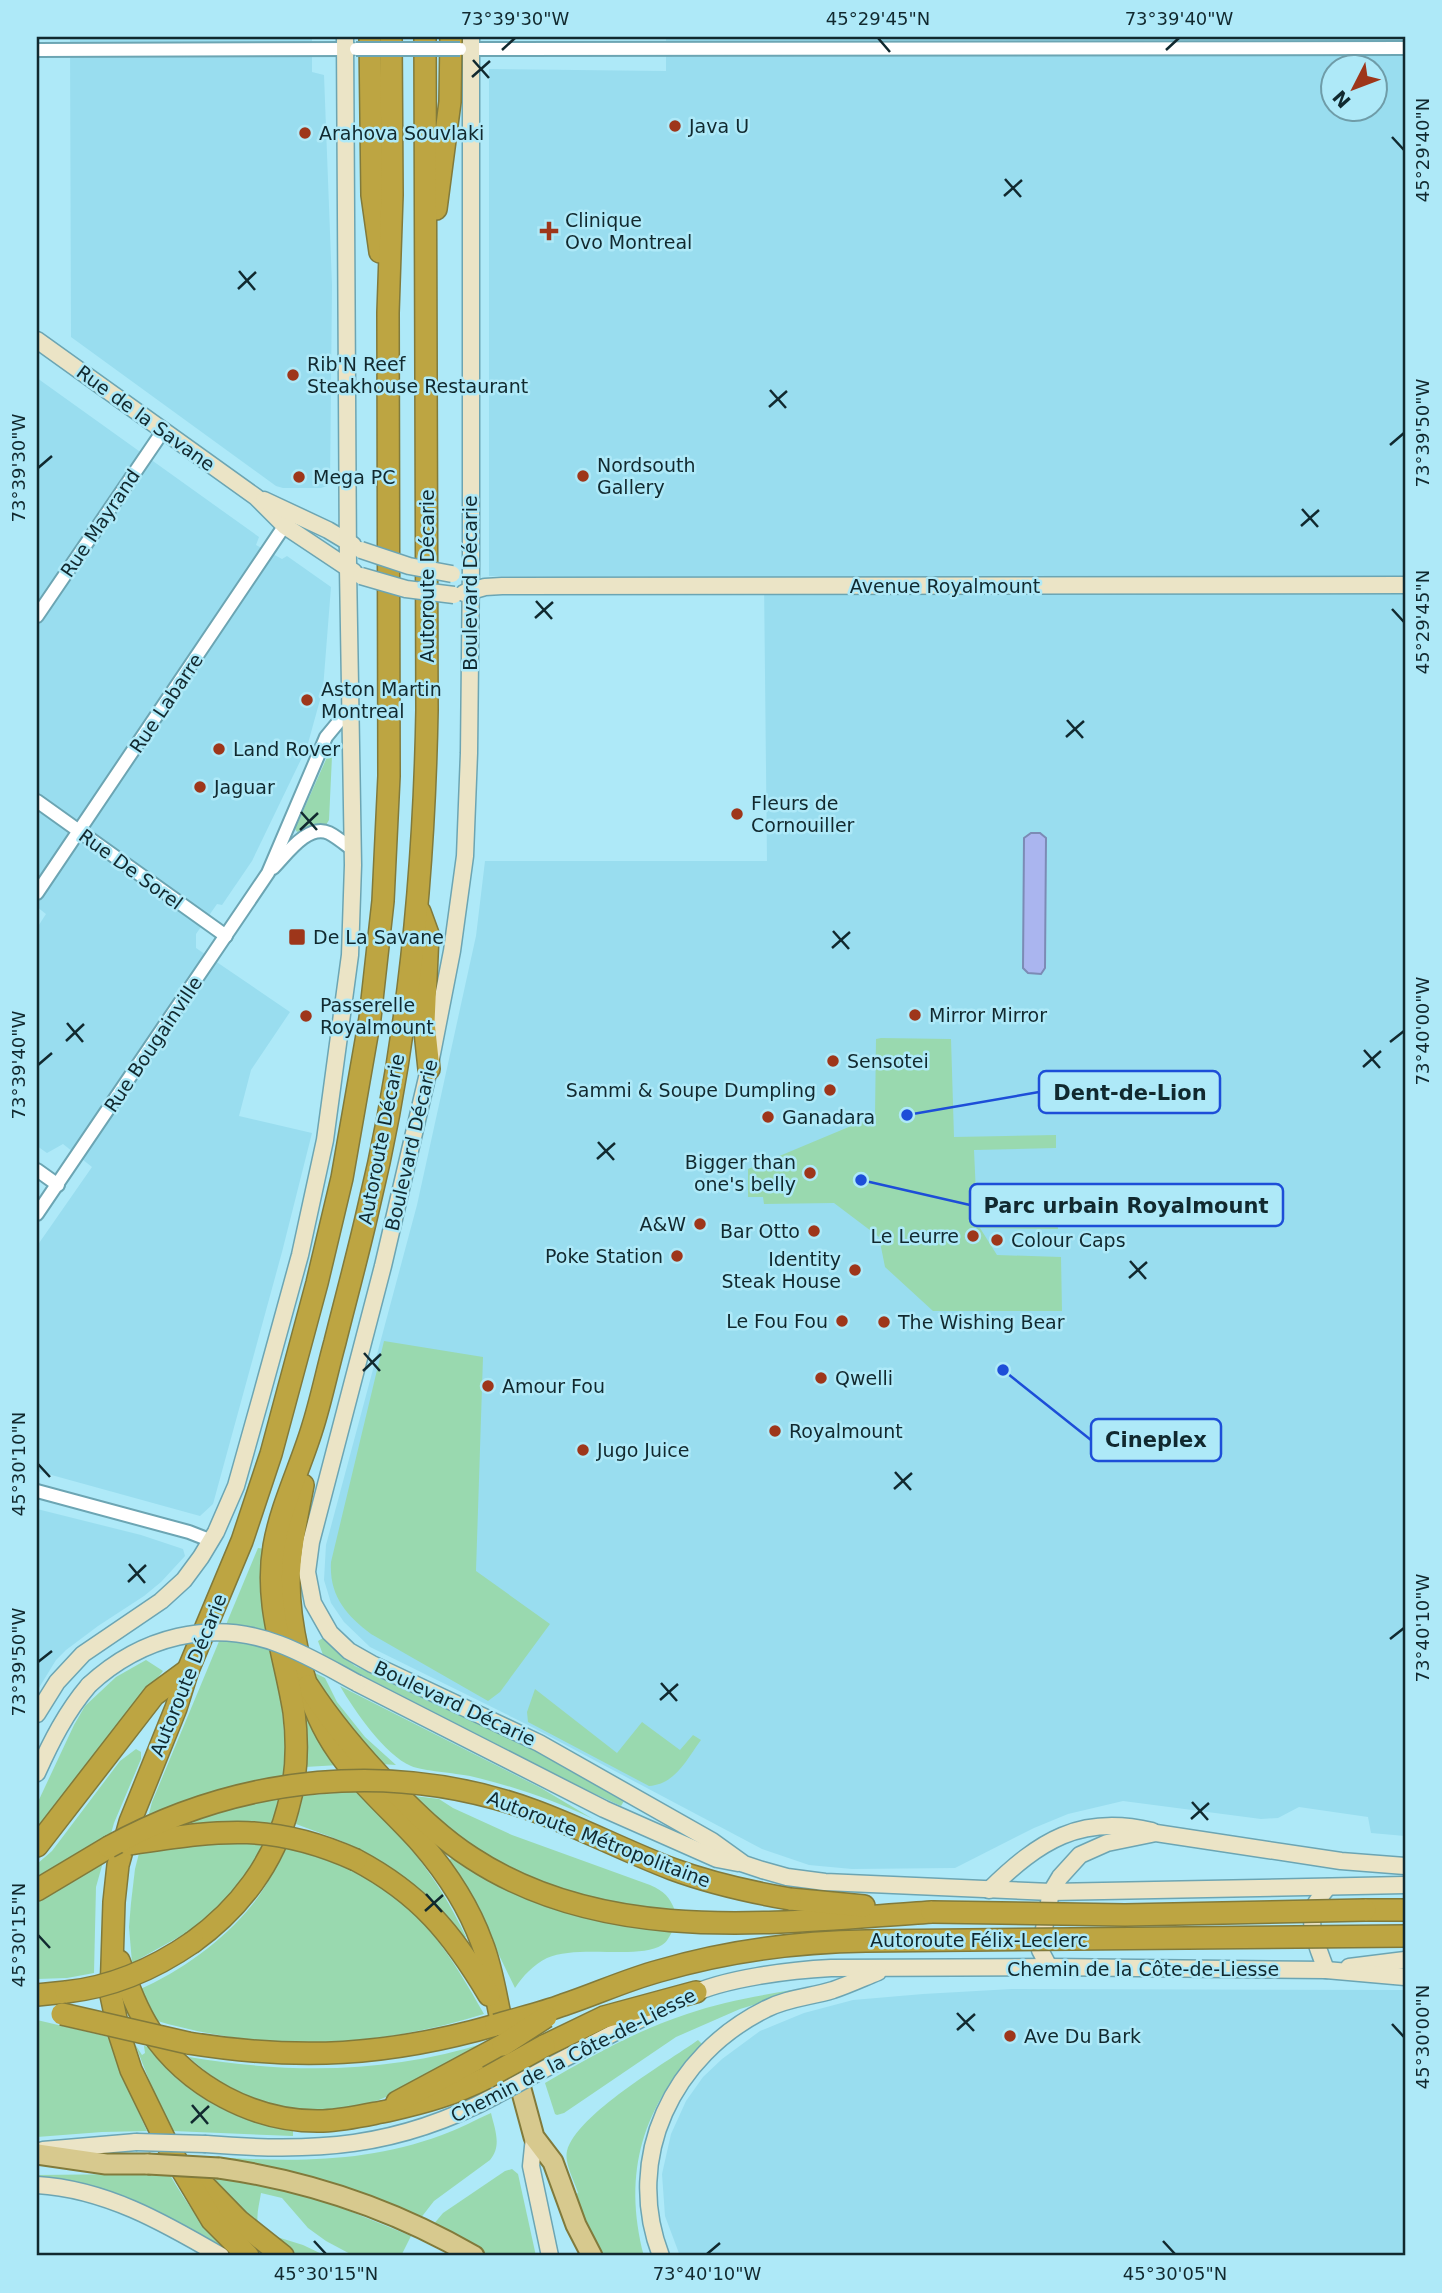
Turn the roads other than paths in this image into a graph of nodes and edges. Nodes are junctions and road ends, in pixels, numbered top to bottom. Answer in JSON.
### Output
{"nodes":[{"id":1,"x":391,"y":37,"type":"edge"},
{"id":2,"x":425,"y":37,"type":"edge"},
{"id":3,"x":354,"y":43,"type":"edge"},
{"id":4,"x":463,"y":43,"type":"edge"},
{"id":5,"x":1405,"y":48,"type":"edge"},
{"id":6,"x":37,"y":50,"type":"edge"},
{"id":7,"x":426,"y":291,"type":"junction"},
{"id":8,"x":388,"y":313,"type":"junction"},
{"id":9,"x":37,"y":340,"type":"edge"},
{"id":10,"x":163,"y":431,"type":"junction"},
{"id":11,"x":289,"y":519,"type":"junction"},
{"id":12,"x":354,"y":546,"type":"junction"},
{"id":13,"x":354,"y":572,"type":"junction"},
{"id":14,"x":1405,"y":585,"type":"edge"},
{"id":15,"x":469,"y":586,"type":"junction"},
{"id":16,"x":37,"y":616,"type":"edge"},
{"id":17,"x":350,"y":708,"type":"junction"},
{"id":18,"x":37,"y":801,"type":"edge"},
{"id":19,"x":79,"y":832,"type":"junction"},
{"id":20,"x":353,"y":850,"type":"junction"},
{"id":21,"x":268,"y":873,"type":"junction"},
{"id":22,"x":37,"y":893,"type":"edge"},
{"id":23,"x":416,"y":903,"type":"junction"},
{"id":24,"x":226,"y":936,"type":"junction"},
{"id":25,"x":429,"y":1069,"type":"junction"},
{"id":26,"x":37,"y":1170,"type":"edge"},
{"id":27,"x":58,"y":1185,"type":"junction"},
{"id":28,"x":37,"y":1214,"type":"edge"},
{"id":29,"x":312,"y":1428,"type":"junction"},
{"id":30,"x":37,"y":1491,"type":"edge"},
{"id":31,"x":212,"y":1541,"type":"junction"},
{"id":32,"x":187,"y":1670,"type":"junction"},
{"id":33,"x":308,"y":1686,"type":"junction"},
{"id":34,"x":37,"y":1714,"type":"edge"},
{"id":35,"x":37,"y":1773,"type":"edge"},
{"id":36,"x":1156,"y":1833,"type":"junction"},
{"id":37,"x":40,"y":1842,"type":"edge"},
{"id":38,"x":109,"y":1847,"type":"junction"},
{"id":39,"x":744,"y":1864,"type":"junction"},
{"id":40,"x":1405,"y":1866,"type":"edge"},
{"id":41,"x":1405,"y":1885,"type":"edge"},
{"id":42,"x":1328,"y":1887,"type":"junction"},
{"id":43,"x":37,"y":1890,"type":"edge"},
{"id":44,"x":989,"y":1890,"type":"junction"},
{"id":45,"x":1051,"y":1892,"type":"junction"},
{"id":46,"x":1405,"y":1910,"type":"edge"},
{"id":47,"x":932,"y":1912,"type":"junction"},
{"id":48,"x":1405,"y":1936,"type":"edge"},
{"id":49,"x":113,"y":1943,"type":"junction"},
{"id":50,"x":1405,"y":1960,"type":"edge"},
{"id":51,"x":1049,"y":1967,"type":"junction"},
{"id":52,"x":886,"y":1969,"type":"junction"},
{"id":53,"x":1326,"y":1970,"type":"junction"},
{"id":54,"x":1405,"y":1977,"type":"edge"},
{"id":55,"x":696,"y":1992,"type":"joint"},
{"id":56,"x":37,"y":1995,"type":"edge"},
{"id":57,"x":37,"y":2006,"type":"edge"},
{"id":58,"x":562,"y":2006,"type":"junction"},
{"id":59,"x":500,"y":2015,"type":"junction"},
{"id":60,"x":491,"y":2086,"type":"junction"},
{"id":61,"x":377,"y":2113,"type":"junction"},
{"id":62,"x":534,"y":2137,"type":"junction"},
{"id":63,"x":169,"y":2148,"type":"junction"},
{"id":64,"x":37,"y":2152,"type":"edge"},
{"id":65,"x":37,"y":2185,"type":"edge"},
{"id":66,"x":221,"y":2256,"type":"edge"},
{"id":67,"x":248,"y":2256,"type":"edge"},
{"id":68,"x":283,"y":2256,"type":"edge"},
{"id":69,"x":474,"y":2256,"type":"edge"},
{"id":70,"x":550,"y":2256,"type":"edge"},
{"id":71,"x":592,"y":2256,"type":"edge"},
{"id":72,"x":661,"y":2256,"type":"edge"}],
"edges":[{"from":1,"to":8,"type":"highway","name":"Autoroute Décarie"},
{"from":2,"to":7,"type":"highway","name":"Autoroute Décarie"},
{"from":3,"to":4,"type":"street","bridge":true},
{"from":3,"to":6,"type":"street"},
{"from":3,"to":8,"type":"highway"},
{"from":3,"to":12,"type":"main road"},
{"from":4,"to":5,"type":"street"},
{"from":4,"to":7,"type":"highway"},
{"from":4,"to":15,"type":"main road","name":"Boulevard Décarie"},
{"from":7,"to":23,"type":"highway","name":"Autoroute Décarie"},
{"from":8,"to":32,"type":"highway","name":"Autoroute Décarie"},
{"from":9,"to":10,"type":"main road","name":"Rue de la Savane"},
{"from":10,"to":11,"type":"main road","name":"Rue de la Savane"},
{"from":10,"to":16,"type":"street","name":"Rue Mayrand"},
{"from":11,"to":12,"type":"main road","name":"Rue de la Savane"},
{"from":11,"to":13,"type":"main road","name":"Rue de la Savane"},
{"from":11,"to":19,"type":"street","name":"Rue Labarre"},
{"from":12,"to":13,"type":"main road"},
{"from":12,"to":15,"type":"main road","name":"Rue de la Savane","bridge":true},
{"from":13,"to":15,"type":"main road","name":"Rue de la Savane","bridge":true},
{"from":13,"to":17,"type":"main road"},
{"from":14,"to":15,"type":"main road","name":"Avenue Royalmount"},
{"from":15,"to":25,"type":"main road","name":"Boulevard Décarie"},
{"from":17,"to":20,"type":"main road"},
{"from":17,"to":21,"type":"street","name":"Rue Bougainville"},
{"from":18,"to":19,"type":"street","name":"Rue De Sorel"},
{"from":19,"to":22,"type":"street","name":"Rue Labarre"},
{"from":19,"to":24,"type":"street","name":"Rue De Sorel"},
{"from":20,"to":21,"type":"street","name":"Rue Bougainville"},
{"from":20,"to":31,"type":"main road"},
{"from":21,"to":24,"type":"street","name":"Rue Bougainville"},
{"from":23,"to":25,"type":"highway"},
{"from":23,"to":29,"type":"highway","name":"Autoroute Décarie"},
{"from":24,"to":27,"type":"street","name":"Rue Bougainville"},
{"from":25,"to":39,"type":"main road","name":"Boulevard Décarie"},
{"from":26,"to":27,"type":"street"},
{"from":27,"to":28,"type":"street","name":"Rue Bougainville"},
{"from":29,"to":33,"type":"highway"},
{"from":29,"to":56,"type":"highway","name":"Autoroute Décarie","bridge":true},
{"from":30,"to":31,"type":"street"},
{"from":31,"to":34,"type":"main road"},
{"from":32,"to":37,"type":"highway"},
{"from":32,"to":49,"type":"highway","name":"Autoroute Décarie"},
{"from":33,"to":47,"type":"highway"},
{"from":33,"to":59,"type":"highway"},
{"from":35,"to":39,"type":"main road","bridge":true},
{"from":36,"to":40,"type":"main road"},
{"from":36,"to":44,"type":"main road"},
{"from":36,"to":45,"type":"main road"},
{"from":38,"to":43,"type":"highway","name":"Autoroute Métropolitaine"},
{"from":38,"to":47,"type":"highway","name":"Autoroute Métropolitaine","bridge":true},
{"from":38,"to":59,"type":"highway","bridge":true},
{"from":39,"to":44,"type":"main road","name":"Boulevard Décarie"},
{"from":41,"to":42,"type":"main road"},
{"from":42,"to":45,"type":"main road"},
{"from":42,"to":53,"type":"main road"},
{"from":44,"to":45,"type":"main road"},
{"from":45,"to":51,"type":"main road"},
{"from":46,"to":47,"type":"highway","name":"Autoroute Félix-Leclerc","bridge":true},
{"from":48,"to":58,"type":"highway","name":"Autoroute Félix-Leclerc","bridge":true},
{"from":49,"to":61,"type":"highway"},
{"from":49,"to":63,"type":"highway","name":"Autoroute Décarie"},
{"from":50,"to":53,"type":"main road"},
{"from":51,"to":52,"type":"main road","name":"Chemin de la Côte-de-Liesse"},
{"from":51,"to":53,"type":"main road","name":"Chemin de la Côte-de-Liesse"},
{"from":52,"to":55,"type":"main road","name":"Chemin de la Côte-de-Liesse"},
{"from":52,"to":72,"type":"main road"},
{"from":53,"to":54,"type":"main road","name":"Chemin de la Côte-de-Liesse"},
{"from":55,"to":60,"type":"highway","bridge":true},
{"from":57,"to":58,"type":"highway","bridge":true},
{"from":58,"to":61,"type":"highway","bridge":true},
{"from":59,"to":62,"type":"main road"},
{"from":60,"to":61,"type":"highway"},
{"from":60,"to":64,"type":"main road","name":"Chemin de la Côte-de-Liesse","bridge":true},
{"from":62,"to":70,"type":"main road"},
{"from":62,"to":71,"type":"main road"},
{"from":63,"to":67,"type":"highway"},
{"from":63,"to":68,"type":"highway"},
{"from":64,"to":69,"type":"main road","bridge":true},
{"from":65,"to":66,"type":"main road"}]}
